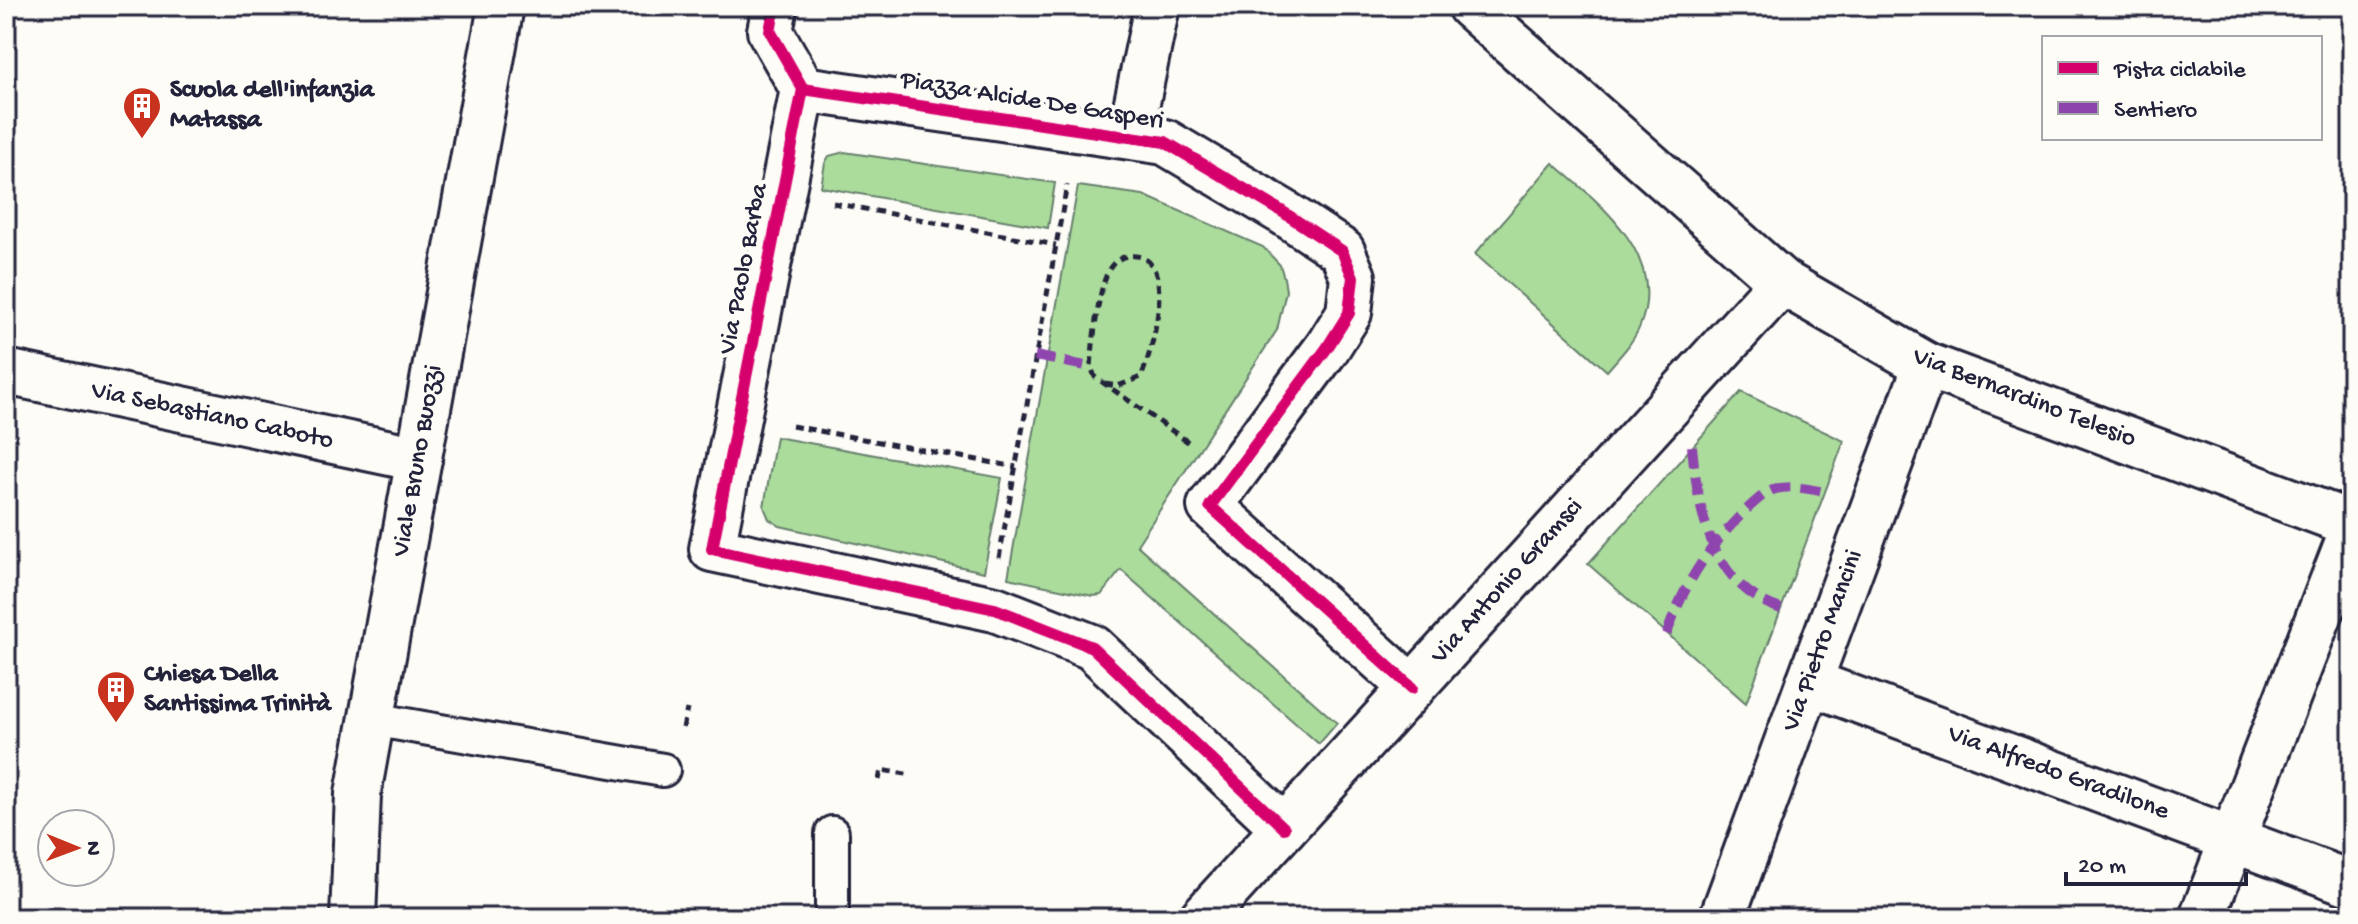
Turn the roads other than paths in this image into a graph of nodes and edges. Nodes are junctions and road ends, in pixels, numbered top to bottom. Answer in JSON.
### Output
{"nodes":[{"id":1,"x":501,"y":6,"type":"edge"},
{"id":2,"x":775,"y":6,"type":"edge"},
{"id":3,"x":1157,"y":6,"type":"edge"},
{"id":4,"x":1470,"y":6,"type":"edge"},
{"id":5,"x":803,"y":89,"type":"junction"},
{"id":6,"x":1130,"y":136,"type":"junction"},
{"id":7,"x":1782,"y":282,"type":"junction"},
{"id":8,"x":1926,"y":365,"type":"junction"},
{"id":9,"x":6,"y":372,"type":"edge"},
{"id":10,"x":419,"y":459,"type":"junction"},
{"id":11,"x":2352,"y":524,"type":"edge"},
{"id":12,"x":2352,"y":531,"type":"edge"},
{"id":13,"x":1809,"y":682,"type":"junction"},
{"id":14,"x":1412,"y":688,"type":"junction"},
{"id":15,"x":372,"y":719,"type":"junction"},
{"id":16,"x":663,"y":770,"type":"dead end"},
{"id":17,"x":1284,"y":828,"type":"junction"},
{"id":18,"x":832,"y":833,"type":"dead end"},
{"id":19,"x":2232,"y":838,"type":"junction"},
{"id":20,"x":2352,"y":884,"type":"edge"},
{"id":21,"x":353,"y":918,"type":"edge"},
{"id":22,"x":832,"y":918,"type":"edge"},
{"id":23,"x":1202,"y":918,"type":"edge"},
{"id":24,"x":1722,"y":918,"type":"edge"},
{"id":25,"x":2202,"y":918,"type":"edge"}],
"edges":[{"from":1,"to":10,"type":"street","name":"Viale Bruno Buozzi"},
{"from":2,"to":5,"type":"street"},
{"from":3,"to":6,"type":"street"},
{"from":4,"to":7,"type":"street","name":"Via Bernardino Telesio"},
{"from":5,"to":6,"type":"street","name":"Piazza Alcide De Gasperi"},
{"from":5,"to":17,"type":"street","name":"Via Paolo Barba"},
{"from":6,"to":14,"type":"street","name":"Piazza Alcide De Gasperi"},
{"from":7,"to":8,"type":"street","name":"Via Bernardino Telesio"},
{"from":7,"to":14,"type":"street","name":"Via Antonio Gramsci"},
{"from":8,"to":11,"type":"street","name":"Via Bernardino Telesio"},
{"from":8,"to":13,"type":"street","name":"Via Pietro Mancini"},
{"from":9,"to":10,"type":"street","name":"Via Sebastiano Caboto"},
{"from":10,"to":15,"type":"street","name":"Viale Bruno Buozzi"},
{"from":12,"to":19,"type":"street"},
{"from":13,"to":19,"type":"street","name":"Via Alfredo Gradilone"},
{"from":13,"to":24,"type":"street","name":"Via Pietro Mancini"},
{"from":14,"to":17,"type":"street","name":"Via Antonio Gramsci"},
{"from":15,"to":16,"type":"lane"},
{"from":15,"to":21,"type":"street","name":"Viale Bruno Buozzi"},
{"from":17,"to":23,"type":"street","name":"Via Antonio Gramsci"},
{"from":18,"to":22,"type":"lane"},
{"from":19,"to":20,"type":"street","name":"Via Alfredo Gradilone"},
{"from":19,"to":25,"type":"street"}]}
